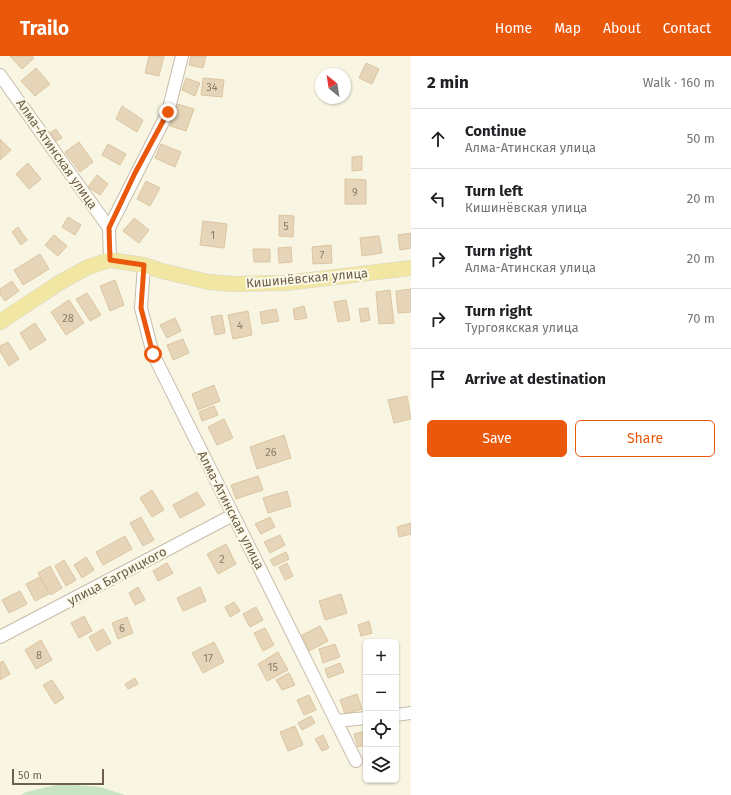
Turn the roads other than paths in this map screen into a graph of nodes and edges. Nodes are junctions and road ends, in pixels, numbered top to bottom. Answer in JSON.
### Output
{"nodes":[{"id":1,"x":182,"y":56,"type":"edge"},
{"id":2,"x":2,"y":81,"type":"edge"},
{"id":3,"x":109,"y":228,"type":"junction"},
{"id":4,"x":110,"y":260,"type":"junction"},
{"id":5,"x":144,"y":265,"type":"junction"},
{"id":6,"x":411,"y":268,"type":"edge"},
{"id":7,"x":0,"y":322,"type":"edge"},
{"id":8,"x":233,"y":515,"type":"junction"},
{"id":9,"x":0,"y":637,"type":"edge"},
{"id":10,"x":411,"y":713,"type":"edge"},
{"id":11,"x":399,"y":715,"type":"edge"},
{"id":12,"x":363,"y":718,"type":"edge"},
{"id":13,"x":336,"y":721,"type":"junction"},
{"id":14,"x":356,"y":761,"type":"dead end"}],
"edges":[{"from":1,"to":3,"type":"street"},
{"from":2,"to":3,"type":"street","name":"Алма-Атинская улица"},
{"from":3,"to":4,"type":"street"},
{"from":4,"to":5,"type":"main road","name":"Кишинёвская улица"},
{"from":4,"to":7,"type":"main road"},
{"from":5,"to":6,"type":"main road","name":"Кишинёвская улица"},
{"from":5,"to":8,"type":"street","name":"Алма-Атинская улица"},
{"from":8,"to":9,"type":"street","name":"улица Багрицкого"},
{"from":8,"to":13,"type":"street","name":"Алма-Атинская улица"},
{"from":10,"to":11,"type":"street"},
{"from":12,"to":13,"type":"street"},
{"from":13,"to":14,"type":"street","name":"Алма-Атинская улица"}]}
